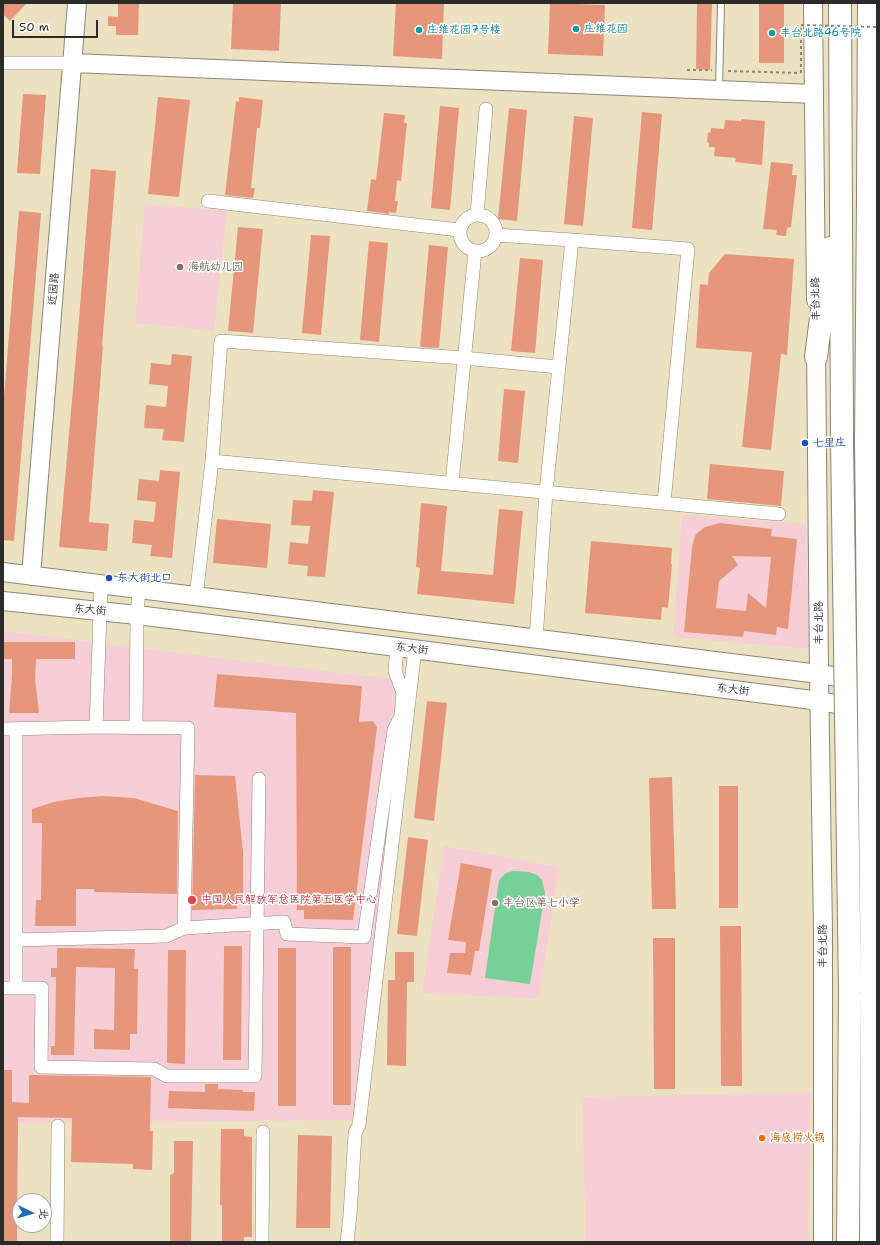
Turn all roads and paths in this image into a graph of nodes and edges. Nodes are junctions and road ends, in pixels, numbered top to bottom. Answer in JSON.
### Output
{"nodes":[{"id":1,"x":77,"y":3,"type":"edge"},
{"id":2,"x":721,"y":3,"type":"edge"},
{"id":3,"x":813,"y":3,"type":"edge"},
{"id":4,"x":840,"y":3,"type":"edge"},
{"id":5,"x":868,"y":3,"type":"edge"},
{"id":6,"x":877,"y":27,"type":"edge"},
{"id":7,"x":3,"y":63,"type":"edge"},
{"id":8,"x":73,"y":63,"type":"junction"},
{"id":9,"x":687,"y":70,"type":"dead end"},
{"id":10,"x":720,"y":70,"type":"junction"},
{"id":11,"x":719,"y":90,"type":"junction"},
{"id":12,"x":814,"y":94,"type":"junction"},
{"id":13,"x":486,"y":108,"type":"dead end"},
{"id":14,"x":841,"y":157,"type":"junction"},
{"id":15,"x":873,"y":190,"type":"edge"},
{"id":16,"x":208,"y":201,"type":"dead end"},
{"id":17,"x":477,"y":214,"type":"junction"},
{"id":18,"x":459,"y":230,"type":"junction"},
{"id":19,"x":496,"y":235,"type":"junction"},
{"id":20,"x":572,"y":240,"type":"junction"},
{"id":21,"x":475,"y":251,"type":"junction"},
{"id":22,"x":816,"y":357,"type":"junction"},
{"id":23,"x":464,"y":358,"type":"junction"},
{"id":24,"x":558,"y":366,"type":"junction"},
{"id":25,"x":212,"y":461,"type":"junction"},
{"id":26,"x":452,"y":483,"type":"junction"},
{"id":27,"x":546,"y":492,"type":"junction"},
{"id":28,"x":664,"y":503,"type":"junction"},
{"id":29,"x":779,"y":514,"type":"dead end"},
{"id":30,"x":818,"y":538,"type":"junction"},
{"id":31,"x":3,"y":572,"type":"edge"},
{"id":32,"x":31,"y":576,"type":"junction"},
{"id":33,"x":877,"y":577,"type":"edge"},
{"id":34,"x":101,"y":584,"type":"junction"},
{"id":35,"x":139,"y":589,"type":"junction"},
{"id":36,"x":196,"y":596,"type":"junction"},
{"id":37,"x":3,"y":600,"type":"edge"},
{"id":38,"x":99,"y":611,"type":"junction"},
{"id":39,"x":137,"y":615,"type":"junction"},
{"id":40,"x":536,"y":639,"type":"junction"},
{"id":41,"x":406,"y":648,"type":"junction"},
{"id":42,"x":819,"y":674,"type":"junction"},
{"id":43,"x":877,"y":684,"type":"edge"},
{"id":44,"x":820,"y":701,"type":"junction"},
{"id":45,"x":877,"y":712,"type":"edge"},
{"id":46,"x":96,"y":727,"type":"junction"},
{"id":47,"x":136,"y":727,"type":"junction"},
{"id":48,"x":9,"y":729,"type":"edge"},
{"id":49,"x":259,"y":779,"type":"dead end"},
{"id":50,"x":257,"y":924,"type":"junction"},
{"id":51,"x":184,"y":928,"type":"junction"},
{"id":52,"x":16,"y":940,"type":"junction"},
{"id":53,"x":10,"y":988,"type":"edge"},
{"id":54,"x":58,"y":1126,"type":"dead end"},
{"id":55,"x":263,"y":1132,"type":"dead end"},
{"id":56,"x":57,"y":1242,"type":"edge"},
{"id":57,"x":262,"y":1242,"type":"edge"},
{"id":58,"x":347,"y":1242,"type":"edge"},
{"id":59,"x":824,"y":1242,"type":"edge"},
{"id":60,"x":848,"y":1242,"type":"edge"},
{"id":61,"x":871,"y":1242,"type":"edge"}],
"edges":[{"from":1,"to":8,"type":"street","name":"近园路"},
{"from":2,"to":10,"type":"lane"},
{"from":3,"to":12,"type":"street","name":"丰台北路"},
{"from":4,"to":14,"type":"highway"},
{"from":5,"to":15,"type":"highway"},
{"from":6,"to":10,"type":"path","bridge":true},
{"from":7,"to":8,"type":"street"},
{"from":8,"to":11,"type":"street"},
{"from":8,"to":32,"type":"street","name":"近园路"},
{"from":9,"to":10,"type":"path"},
{"from":10,"to":11,"type":"lane"},
{"from":11,"to":12,"type":"street"},
{"from":12,"to":22,"type":"street","name":"丰台北路"},
{"from":13,"to":17,"type":"street"},
{"from":14,"to":22,"type":"highway"},
{"from":14,"to":60,"type":"highway","bridge":true},
{"from":15,"to":61,"type":"highway","bridge":true},
{"from":16,"to":18,"type":"street"},
{"from":17,"to":18,"type":"street"},
{"from":17,"to":19,"type":"street"},
{"from":18,"to":21,"type":"street"},
{"from":19,"to":20,"type":"street"},
{"from":19,"to":21,"type":"street"},
{"from":20,"to":24,"type":"street"},
{"from":20,"to":28,"type":"street"},
{"from":21,"to":23,"type":"street"},
{"from":22,"to":30,"type":"street","name":"丰台北路"},
{"from":23,"to":24,"type":"street"},
{"from":23,"to":25,"type":"street"},
{"from":23,"to":26,"type":"street"},
{"from":24,"to":27,"type":"street"},
{"from":25,"to":26,"type":"street"},
{"from":25,"to":36,"type":"street"},
{"from":26,"to":27,"type":"street"},
{"from":27,"to":28,"type":"street"},
{"from":27,"to":40,"type":"street"},
{"from":28,"to":29,"type":"street"},
{"from":30,"to":33,"type":"street"},
{"from":30,"to":42,"type":"street","name":"丰台北路"},
{"from":31,"to":32,"type":"street"},
{"from":32,"to":34,"type":"street"},
{"from":34,"to":35,"type":"street"},
{"from":34,"to":38,"type":"street"},
{"from":35,"to":36,"type":"street"},
{"from":35,"to":39,"type":"street"},
{"from":36,"to":40,"type":"street"},
{"from":37,"to":38,"type":"street","name":"东大街"},
{"from":38,"to":39,"type":"street","name":"东大街"},
{"from":38,"to":46,"type":"street"},
{"from":39,"to":41,"type":"street","name":"东大街"},
{"from":39,"to":47,"type":"street"},
{"from":40,"to":42,"type":"street"},
{"from":41,"to":44,"type":"street","name":"东大街"},
{"from":41,"to":50,"type":"street"},
{"from":41,"to":58,"type":"street"},
{"from":42,"to":43,"type":"street"},
{"from":42,"to":44,"type":"street","name":"丰台北路"},
{"from":44,"to":45,"type":"street","name":"东大街"},
{"from":44,"to":59,"type":"street","name":"丰台北路"},
{"from":46,"to":47,"type":"street"},
{"from":46,"to":48,"type":"street"},
{"from":47,"to":51,"type":"street"},
{"from":48,"to":52,"type":"street"},
{"from":49,"to":50,"type":"street"},
{"from":50,"to":51,"type":"street"},
{"from":50,"to":53,"type":"street"},
{"from":51,"to":52,"type":"street"},
{"from":52,"to":53,"type":"street"},
{"from":54,"to":56,"type":"street"},
{"from":55,"to":57,"type":"street"}]}
